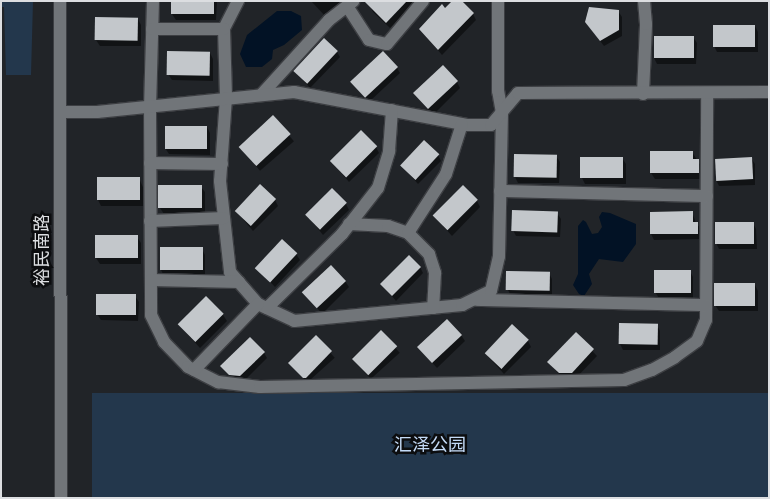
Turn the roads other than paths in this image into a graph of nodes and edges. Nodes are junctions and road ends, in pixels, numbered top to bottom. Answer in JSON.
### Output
{"nodes":[{"id":1,"x":60,"y":1,"type":"edge"},
{"id":2,"x":152,"y":1,"type":"edge"},
{"id":3,"x":238,"y":1,"type":"edge"},
{"id":4,"x":423,"y":1,"type":"edge"},
{"id":5,"x":498,"y":1,"type":"edge"},
{"id":6,"x":644,"y":1,"type":"edge"},
{"id":7,"x":350,"y":4,"type":"edge"},
{"id":8,"x":152,"y":29,"type":"junction"},
{"id":9,"x":224,"y":29,"type":"junction"},
{"id":10,"x":769,"y":92,"type":"edge"},
{"id":11,"x":643,"y":94,"type":"junction"},
{"id":12,"x":707,"y":94,"type":"junction"},
{"id":13,"x":261,"y":95,"type":"junction"},
{"id":14,"x":226,"y":98,"type":"junction"},
{"id":15,"x":150,"y":106,"type":"junction"},
{"id":16,"x":392,"y":110,"type":"junction"},
{"id":17,"x":61,"y":112,"type":"junction"},
{"id":18,"x":502,"y":113,"type":"junction"},
{"id":19,"x":462,"y":124,"type":"junction"},
{"id":20,"x":150,"y":163,"type":"junction"},
{"id":21,"x":222,"y":164,"type":"junction"},
{"id":22,"x":500,"y":191,"type":"junction"},
{"id":23,"x":707,"y":196,"type":"junction"},
{"id":24,"x":224,"y":218,"type":"junction"},
{"id":25,"x":150,"y":221,"type":"junction"},
{"id":26,"x":349,"y":224,"type":"junction"},
{"id":27,"x":408,"y":233,"type":"junction"},
{"id":28,"x":151,"y":280,"type":"junction"},
{"id":29,"x":239,"y":282,"type":"junction"},
{"id":30,"x":474,"y":300,"type":"junction"},
{"id":31,"x":706,"y":305,"type":"junction"},
{"id":32,"x":263,"y":306,"type":"junction"},
{"id":33,"x":432,"y":308,"type":"junction"},
{"id":34,"x":194,"y":370,"type":"junction"},
{"id":35,"x":61,"y":498,"type":"edge"}],
"edges":[{"from":1,"to":17,"type":"street","name":"裕民南路"},
{"from":2,"to":8,"type":"street"},
{"from":3,"to":9,"type":"street"},
{"from":4,"to":7,"type":"street"},
{"from":5,"to":18,"type":"street"},
{"from":6,"to":11,"type":"street"},
{"from":7,"to":13,"type":"street"},
{"from":8,"to":9,"type":"street"},
{"from":8,"to":15,"type":"street"},
{"from":9,"to":14,"type":"street"},
{"from":10,"to":12,"type":"street"},
{"from":11,"to":12,"type":"street"},
{"from":11,"to":18,"type":"street"},
{"from":12,"to":23,"type":"street"},
{"from":13,"to":14,"type":"street"},
{"from":13,"to":16,"type":"street"},
{"from":14,"to":15,"type":"street"},
{"from":14,"to":21,"type":"street"},
{"from":15,"to":17,"type":"street"},
{"from":15,"to":20,"type":"street"},
{"from":16,"to":19,"type":"street"},
{"from":16,"to":26,"type":"street"},
{"from":17,"to":35,"type":"street","name":"裕民南路"},
{"from":18,"to":19,"type":"street"},
{"from":18,"to":22,"type":"street"},
{"from":19,"to":27,"type":"street"},
{"from":20,"to":21,"type":"street"},
{"from":20,"to":25,"type":"street"},
{"from":21,"to":24,"type":"street"},
{"from":22,"to":23,"type":"street"},
{"from":22,"to":30,"type":"street"},
{"from":23,"to":31,"type":"street"},
{"from":24,"to":25,"type":"street"},
{"from":24,"to":29,"type":"street"},
{"from":25,"to":28,"type":"street"},
{"from":26,"to":27,"type":"street"},
{"from":26,"to":32,"type":"street"},
{"from":27,"to":33,"type":"street"},
{"from":28,"to":29,"type":"street"},
{"from":28,"to":34,"type":"street"},
{"from":29,"to":32,"type":"street"},
{"from":30,"to":31,"type":"street"},
{"from":30,"to":33,"type":"street"},
{"from":31,"to":34,"type":"street"},
{"from":32,"to":33,"type":"street"},
{"from":32,"to":34,"type":"street"}]}
